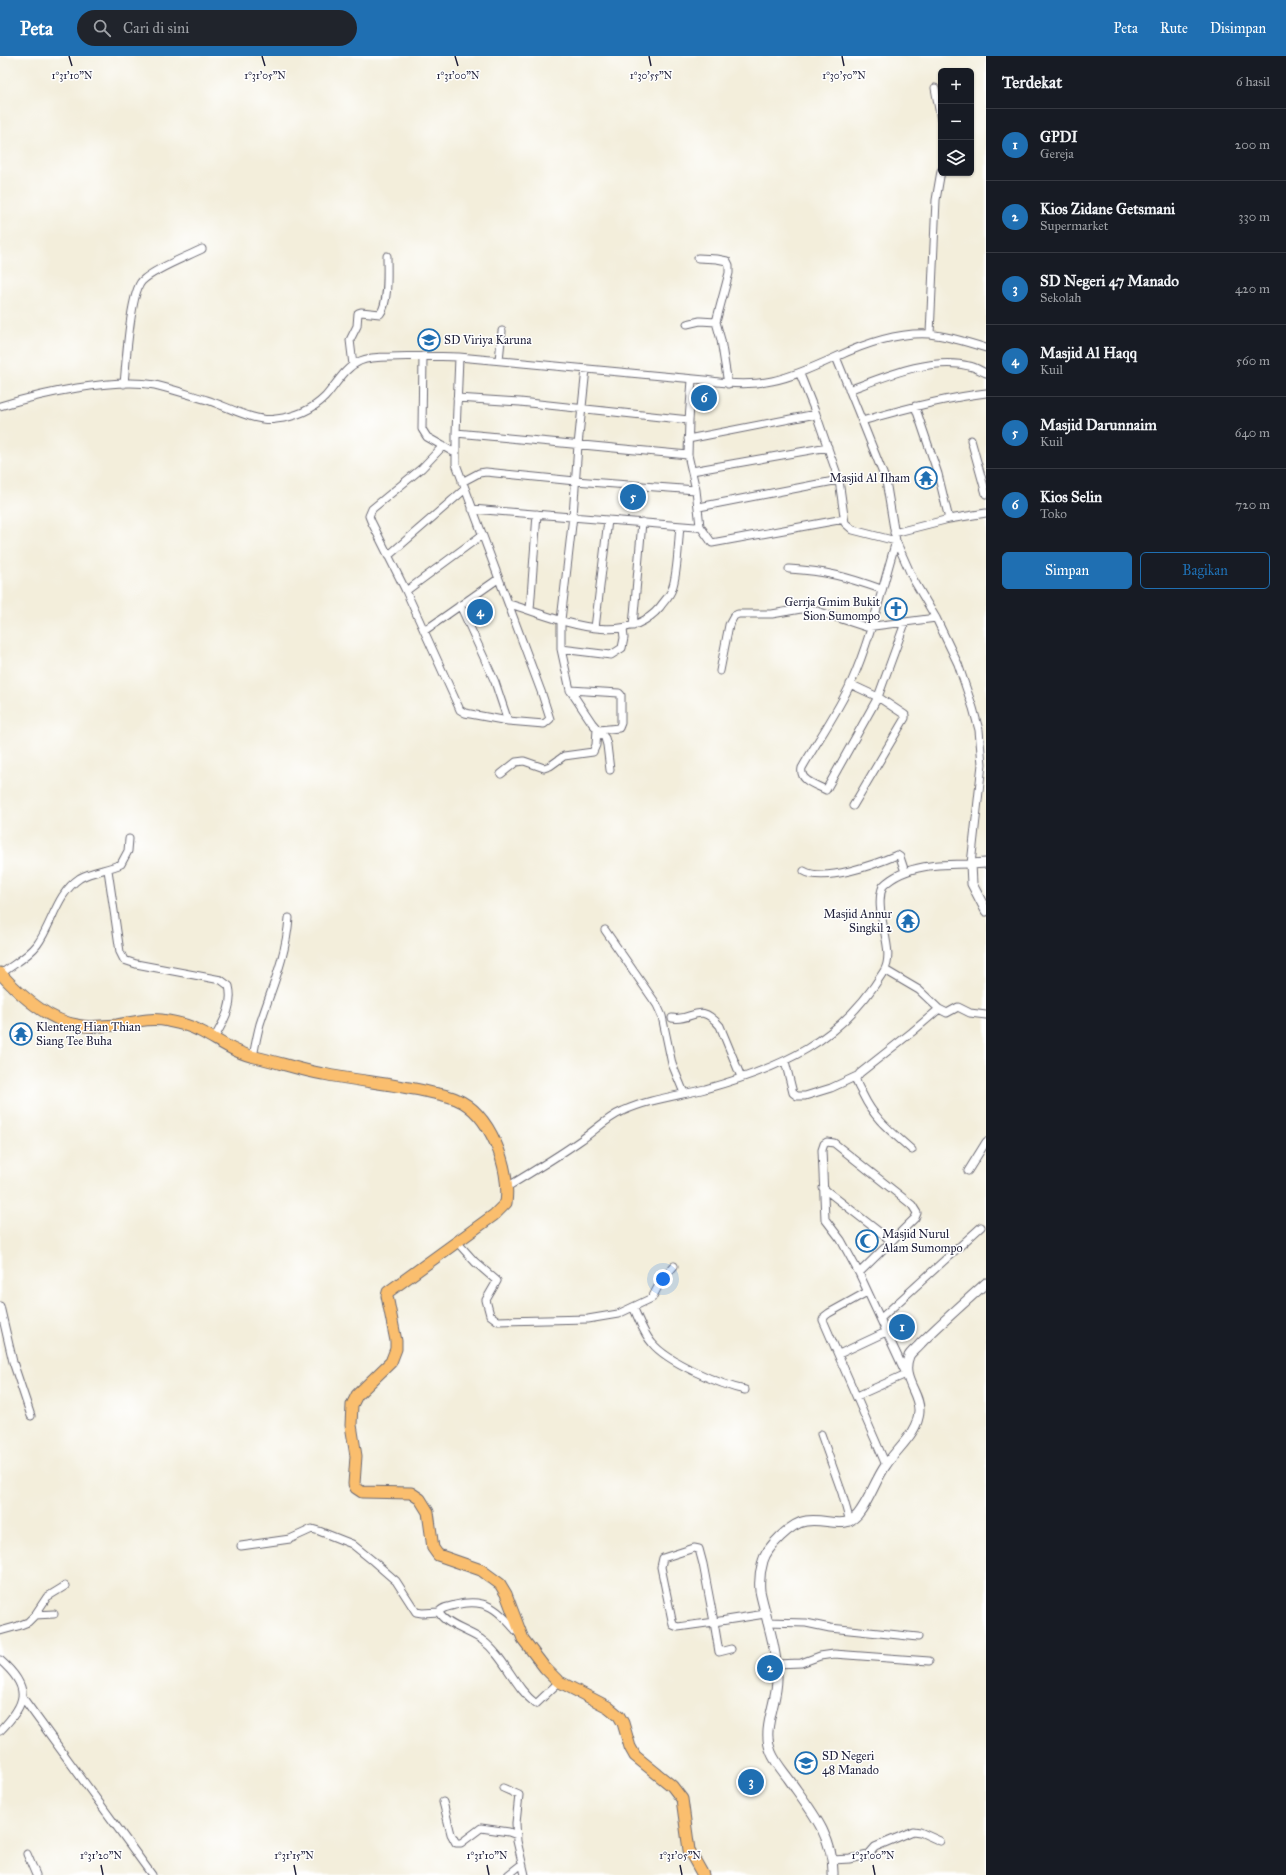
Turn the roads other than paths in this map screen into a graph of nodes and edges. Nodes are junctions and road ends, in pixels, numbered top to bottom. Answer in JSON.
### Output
{"nodes":[{"id":1,"x":935,"y":88,"type":"dead end"},
{"id":2,"x":938,"y":104,"type":"edge"},
{"id":3,"x":940,"y":176,"type":"edge"},
{"id":4,"x":202,"y":249,"type":"dead end"},
{"id":5,"x":387,"y":256,"type":"dead end"},
{"id":6,"x":698,"y":258,"type":"dead end"},
{"id":7,"x":716,"y":322,"type":"junction"},
{"id":8,"x":687,"y":324,"type":"dead end"},
{"id":9,"x":502,"y":331,"type":"dead end"},
{"id":10,"x":930,"y":334,"type":"junction"},
{"id":11,"x":986,"y":348,"type":"edge"},
{"id":12,"x":423,"y":356,"type":"junction"},
{"id":13,"x":459,"y":357,"type":"junction"},
{"id":14,"x":836,"y":357,"type":"junction"},
{"id":15,"x":499,"y":360,"type":"junction"},
{"id":16,"x":353,"y":365,"type":"junction"},
{"id":17,"x":586,"y":369,"type":"junction"},
{"id":18,"x":986,"y":373,"type":"edge"},
{"id":19,"x":800,"y":374,"type":"junction"},
{"id":20,"x":692,"y":380,"type":"junction"},
{"id":21,"x":124,"y":384,"type":"junction"},
{"id":22,"x":728,"y":384,"type":"junction"},
{"id":23,"x":849,"y":390,"type":"junction"},
{"id":24,"x":986,"y":393,"type":"edge"},
{"id":25,"x":457,"y":398,"type":"junction"},
{"id":26,"x":0,"y":406,"type":"edge"},
{"id":27,"x":915,"y":406,"type":"junction"},
{"id":28,"x":582,"y":409,"type":"junction"},
{"id":29,"x":816,"y":414,"type":"junction"},
{"id":30,"x":688,"y":420,"type":"junction"},
{"id":31,"x":862,"y":421,"type":"junction"},
{"id":32,"x":456,"y":433,"type":"junction"},
{"id":33,"x":688,"y":439,"type":"junction"},
{"id":34,"x":971,"y":440,"type":"dead end"},
{"id":35,"x":578,"y":445,"type":"junction"},
{"id":36,"x":443,"y":446,"type":"junction"},
{"id":37,"x":828,"y":447,"type":"junction"},
{"id":38,"x":455,"y":454,"type":"junction"},
{"id":39,"x":688,"y":455,"type":"junction"},
{"id":40,"x":692,"y":471,"type":"junction"},
{"id":41,"x":839,"y":480,"type":"junction"},
{"id":42,"x":575,"y":481,"type":"junction"},
{"id":43,"x":462,"y":482,"type":"junction"},
{"id":44,"x":464,"y":490,"type":"junction"},
{"id":45,"x":696,"y":490,"type":"junction"},
{"id":46,"x":986,"y":494,"type":"edge"},
{"id":47,"x":699,"y":507,"type":"junction"},
{"id":48,"x":472,"y":509,"type":"junction"},
{"id":49,"x":986,"y":513,"type":"edge"},
{"id":50,"x":537,"y":514,"type":"junction"},
{"id":51,"x":573,"y":516,"type":"junction"},
{"id":52,"x":844,"y":519,"type":"junction"},
{"id":53,"x":949,"y":519,"type":"junction"},
{"id":54,"x":608,"y":520,"type":"junction"},
{"id":55,"x":642,"y":522,"type":"junction"},
{"id":56,"x":680,"y":526,"type":"junction"},
{"id":57,"x":700,"y":526,"type":"junction"},
{"id":58,"x":894,"y":533,"type":"junction"},
{"id":59,"x":482,"y":535,"type":"junction"},
{"id":60,"x":896,"y":540,"type":"junction"},
{"id":61,"x":388,"y":556,"type":"junction"},
{"id":62,"x":789,"y":569,"type":"dead end"},
{"id":63,"x":498,"y":579,"type":"junction"},
{"id":64,"x":881,"y":589,"type":"junction"},
{"id":65,"x":406,"y":591,"type":"junction"},
{"id":66,"x":509,"y":604,"type":"junction"},
{"id":67,"x":460,"y":606,"type":"junction"},
{"id":68,"x":530,"y":610,"type":"junction"},
{"id":69,"x":936,"y":618,"type":"junction"},
{"id":70,"x":561,"y":620,"type":"junction"},
{"id":71,"x":905,"y":622,"type":"junction"},
{"id":72,"x":633,"y":626,"type":"junction"},
{"id":73,"x":872,"y":627,"type":"junction"},
{"id":74,"x":595,"y":628,"type":"junction"},
{"id":75,"x":623,"y":629,"type":"junction"},
{"id":76,"x":424,"y":631,"type":"junction"},
{"id":77,"x":561,"y":649,"type":"junction"},
{"id":78,"x":720,"y":671,"type":"dead end"},
{"id":79,"x":850,"y":684,"type":"junction"},
{"id":80,"x":570,"y":690,"type":"junction"},
{"id":81,"x":878,"y":697,"type":"junction"},
{"id":82,"x":508,"y":721,"type":"junction"},
{"id":83,"x":598,"y":729,"type":"junction"},
{"id":84,"x":610,"y":770,"type":"dead end"},
{"id":85,"x":501,"y":774,"type":"dead end"},
{"id":86,"x":983,"y":786,"type":"edge"},
{"id":87,"x":853,"y":806,"type":"dead end"},
{"id":88,"x":129,"y":839,"type":"dead end"},
{"id":89,"x":986,"y":862,"type":"edge"},
{"id":90,"x":971,"y":864,"type":"junction"},
{"id":91,"x":108,"y":870,"type":"junction"},
{"id":92,"x":804,"y":871,"type":"dead end"},
{"id":93,"x":905,"y":872,"type":"junction"},
{"id":94,"x":986,"y":911,"type":"edge"},
{"id":95,"x":289,"y":918,"type":"dead end"},
{"id":96,"x":605,"y":930,"type":"dead end"},
{"id":97,"x":885,"y":970,"type":"junction"},
{"id":98,"x":0,"y":973,"type":"edge"},
{"id":99,"x":939,"y":1009,"type":"junction"},
{"id":100,"x":986,"y":1014,"type":"edge"},
{"id":101,"x":672,"y":1018,"type":"dead end"},
{"id":102,"x":214,"y":1039,"type":"junction"},
{"id":103,"x":253,"y":1057,"type":"junction"},
{"id":104,"x":785,"y":1060,"type":"junction"},
{"id":105,"x":857,"y":1076,"type":"junction"},
{"id":106,"x":741,"y":1077,"type":"junction"},
{"id":107,"x":684,"y":1093,"type":"junction"},
{"id":108,"x":986,"y":1142,"type":"edge"},
{"id":109,"x":912,"y":1150,"type":"dead end"},
{"id":110,"x":968,"y":1171,"type":"dead end"},
{"id":111,"x":507,"y":1187,"type":"junction"},
{"id":112,"x":823,"y":1188,"type":"junction"},
{"id":113,"x":981,"y":1227,"type":"dead end"},
{"id":114,"x":891,"y":1241,"type":"junction"},
{"id":115,"x":457,"y":1242,"type":"junction"},
{"id":116,"x":674,"y":1266,"type":"dead end"},
{"id":117,"x":859,"y":1273,"type":"junction"},
{"id":118,"x":986,"y":1283,"type":"edge"},
{"id":119,"x":867,"y":1292,"type":"junction"},
{"id":120,"x":0,"y":1306,"type":"edge"},
{"id":121,"x":633,"y":1307,"type":"junction"},
{"id":122,"x":881,"y":1318,"type":"junction"},
{"id":123,"x":886,"y":1332,"type":"junction"},
{"id":124,"x":839,"y":1354,"type":"junction"},
{"id":125,"x":906,"y":1374,"type":"junction"},
{"id":126,"x":745,"y":1390,"type":"dead end"},
{"id":127,"x":857,"y":1396,"type":"junction"},
{"id":128,"x":31,"y":1416,"type":"dead end"},
{"id":129,"x":821,"y":1434,"type":"dead end"},
{"id":130,"x":886,"y":1465,"type":"junction"},
{"id":131,"x":850,"y":1522,"type":"junction"},
{"id":132,"x":241,"y":1546,"type":"dead end"},
{"id":133,"x":65,"y":1586,"type":"dead end"},
{"id":134,"x":439,"y":1612,"type":"junction"},
{"id":135,"x":54,"y":1614,"type":"dead end"},
{"id":136,"x":35,"y":1615,"type":"junction"},
{"id":137,"x":766,"y":1618,"type":"junction"},
{"id":138,"x":714,"y":1622,"type":"junction"},
{"id":139,"x":0,"y":1631,"type":"edge"},
{"id":140,"x":918,"y":1637,"type":"dead end"},
{"id":141,"x":523,"y":1639,"type":"junction"},
{"id":142,"x":731,"y":1649,"type":"dead end"},
{"id":143,"x":0,"y":1660,"type":"edge"},
{"id":144,"x":929,"y":1661,"type":"dead end"},
{"id":145,"x":776,"y":1664,"type":"junction"},
{"id":146,"x":559,"y":1682,"type":"junction"},
{"id":147,"x":23,"y":1698,"type":"junction"},
{"id":148,"x":0,"y":1731,"type":"edge"},
{"id":149,"x":503,"y":1788,"type":"dead end"},
{"id":150,"x":443,"y":1802,"type":"dead end"},
{"id":151,"x":517,"y":1835,"type":"junction"},
{"id":152,"x":940,"y":1841,"type":"dead end"},
{"id":153,"x":27,"y":1854,"type":"dead end"},
{"id":154,"x":832,"y":1860,"type":"junction"},
{"id":155,"x":522,"y":1864,"type":"junction"},
{"id":156,"x":36,"y":1875,"type":"edge"},
{"id":157,"x":152,"y":1875,"type":"edge"},
{"id":158,"x":508,"y":1875,"type":"edge"},
{"id":159,"x":525,"y":1875,"type":"edge"},
{"id":160,"x":703,"y":1875,"type":"edge"},
{"id":161,"x":833,"y":1875,"type":"edge"}],
"edges":[{"from":1,"to":2,"type":"street"},
{"from":3,"to":10,"type":"street"},
{"from":4,"to":21,"type":"street"},
{"from":5,"to":16,"type":"street"},
{"from":6,"to":7,"type":"street"},
{"from":7,"to":8,"type":"street"},
{"from":7,"to":22,"type":"street"},
{"from":9,"to":15,"type":"street"},
{"from":10,"to":11,"type":"street"},
{"from":10,"to":14,"type":"street"},
{"from":12,"to":13,"type":"street"},
{"from":12,"to":16,"type":"street"},
{"from":12,"to":36,"type":"street"},
{"from":13,"to":15,"type":"street"},
{"from":13,"to":25,"type":"street"},
{"from":14,"to":19,"type":"street"},
{"from":14,"to":23,"type":"street"},
{"from":15,"to":17,"type":"street"},
{"from":16,"to":21,"type":"street"},
{"from":17,"to":20,"type":"street"},
{"from":17,"to":28,"type":"street"},
{"from":18,"to":23,"type":"street"},
{"from":19,"to":22,"type":"street"},
{"from":19,"to":29,"type":"street"},
{"from":20,"to":22,"type":"street"},
{"from":20,"to":30,"type":"street"},
{"from":21,"to":26,"type":"street"},
{"from":23,"to":31,"type":"street"},
{"from":24,"to":27,"type":"street"},
{"from":25,"to":28,"type":"street"},
{"from":25,"to":32,"type":"street"},
{"from":27,"to":31,"type":"street"},
{"from":27,"to":53,"type":"street"},
{"from":28,"to":30,"type":"street"},
{"from":28,"to":35,"type":"street"},
{"from":29,"to":33,"type":"street"},
{"from":29,"to":37,"type":"street"},
{"from":30,"to":33,"type":"street"},
{"from":31,"to":58,"type":"street"},
{"from":32,"to":35,"type":"street"},
{"from":32,"to":38,"type":"street"},
{"from":33,"to":39,"type":"street"},
{"from":34,"to":46,"type":"street"},
{"from":35,"to":39,"type":"street"},
{"from":35,"to":42,"type":"street"},
{"from":36,"to":38,"type":"street"},
{"from":36,"to":61,"type":"street"},
{"from":37,"to":40,"type":"street"},
{"from":37,"to":41,"type":"street"},
{"from":38,"to":43,"type":"street"},
{"from":39,"to":40,"type":"street"},
{"from":40,"to":45,"type":"street"},
{"from":41,"to":47,"type":"street"},
{"from":41,"to":52,"type":"street"},
{"from":42,"to":43,"type":"street"},
{"from":42,"to":45,"type":"street"},
{"from":42,"to":51,"type":"street"},
{"from":43,"to":44,"type":"street"},
{"from":44,"to":48,"type":"street"},
{"from":44,"to":61,"type":"street"},
{"from":45,"to":47,"type":"street"},
{"from":47,"to":57,"type":"street"},
{"from":48,"to":50,"type":"street"},
{"from":48,"to":59,"type":"street"},
{"from":49,"to":53,"type":"street"},
{"from":50,"to":51,"type":"street"},
{"from":50,"to":68,"type":"street"},
{"from":51,"to":54,"type":"street"},
{"from":51,"to":70,"type":"street"},
{"from":52,"to":57,"type":"street"},
{"from":52,"to":60,"type":"street"},
{"from":53,"to":58,"type":"street"},
{"from":54,"to":55,"type":"street"},
{"from":54,"to":74,"type":"street"},
{"from":55,"to":56,"type":"street"},
{"from":55,"to":72,"type":"street"},
{"from":56,"to":57,"type":"street"},
{"from":56,"to":72,"type":"street"},
{"from":58,"to":60,"type":"street"},
{"from":59,"to":63,"type":"street"},
{"from":59,"to":65,"type":"street"},
{"from":60,"to":64,"type":"street"},
{"from":60,"to":69,"type":"street"},
{"from":61,"to":65,"type":"street"},
{"from":62,"to":64,"type":"street"},
{"from":63,"to":66,"type":"street"},
{"from":63,"to":67,"type":"street"},
{"from":64,"to":73,"type":"street"},
{"from":65,"to":76,"type":"street"},
{"from":66,"to":68,"type":"street"},
{"from":66,"to":82,"type":"street"},
{"from":67,"to":76,"type":"street"},
{"from":67,"to":82,"type":"street"},
{"from":68,"to":70,"type":"street"},
{"from":69,"to":71,"type":"street"},
{"from":69,"to":86,"type":"street"},
{"from":70,"to":74,"type":"street"},
{"from":70,"to":77,"type":"street"},
{"from":71,"to":73,"type":"street"},
{"from":71,"to":81,"type":"street"},
{"from":72,"to":75,"type":"street"},
{"from":73,"to":78,"type":"street"},
{"from":73,"to":79,"type":"street"},
{"from":74,"to":75,"type":"street"},
{"from":75,"to":77,"type":"street"},
{"from":76,"to":82,"type":"street"},
{"from":77,"to":80,"type":"street"},
{"from":79,"to":81,"type":"street"},
{"from":79,"to":81,"type":"street"},
{"from":80,"to":83,"type":"street"},
{"from":80,"to":83,"type":"street"},
{"from":81,"to":87,"type":"street"},
{"from":83,"to":84,"type":"street"},
{"from":83,"to":85,"type":"street"},
{"from":86,"to":90,"type":"street"},
{"from":88,"to":91,"type":"street"},
{"from":89,"to":90,"type":"street"},
{"from":90,"to":93,"type":"street"},
{"from":90,"to":94,"type":"street"},
{"from":91,"to":98,"type":"street"},
{"from":91,"to":102,"type":"street"},
{"from":92,"to":93,"type":"street"},
{"from":93,"to":97,"type":"street"},
{"from":95,"to":103,"type":"street"},
{"from":96,"to":107,"type":"street"},
{"from":97,"to":99,"type":"street"},
{"from":97,"to":104,"type":"street"},
{"from":98,"to":102,"type":"highway"},
{"from":99,"to":100,"type":"street"},
{"from":99,"to":105,"type":"street"},
{"from":101,"to":106,"type":"street"},
{"from":102,"to":103,"type":"highway"},
{"from":103,"to":111,"type":"highway"},
{"from":104,"to":105,"type":"street"},
{"from":104,"to":106,"type":"street"},
{"from":105,"to":109,"type":"street"},
{"from":106,"to":107,"type":"street"},
{"from":107,"to":111,"type":"street"},
{"from":108,"to":110,"type":"street"},
{"from":111,"to":115,"type":"highway"},
{"from":112,"to":114,"type":"street"},
{"from":112,"to":114,"type":"street"},
{"from":112,"to":117,"type":"street"},
{"from":113,"to":122,"type":"street"},
{"from":114,"to":117,"type":"street"},
{"from":115,"to":121,"type":"street"},
{"from":115,"to":141,"type":"highway"},
{"from":116,"to":121,"type":"street"},
{"from":117,"to":119,"type":"street"},
{"from":118,"to":125,"type":"street"},
{"from":119,"to":122,"type":"street"},
{"from":119,"to":124,"type":"street"},
{"from":120,"to":128,"type":"street"},
{"from":121,"to":126,"type":"street"},
{"from":122,"to":123,"type":"street"},
{"from":123,"to":124,"type":"street"},
{"from":123,"to":125,"type":"street"},
{"from":124,"to":127,"type":"street"},
{"from":125,"to":127,"type":"street"},
{"from":125,"to":130,"type":"street"},
{"from":127,"to":130,"type":"street"},
{"from":129,"to":131,"type":"street"},
{"from":130,"to":131,"type":"street"},
{"from":131,"to":137,"type":"street"},
{"from":132,"to":134,"type":"street"},
{"from":133,"to":136,"type":"street"},
{"from":134,"to":141,"type":"street"},
{"from":134,"to":146,"type":"street"},
{"from":135,"to":136,"type":"street"},
{"from":136,"to":139,"type":"street"},
{"from":137,"to":138,"type":"street"},
{"from":137,"to":140,"type":"street"},
{"from":137,"to":145,"type":"street"},
{"from":138,"to":138,"type":"street"},
{"from":138,"to":142,"type":"street"},
{"from":141,"to":146,"type":"highway"},
{"from":143,"to":147,"type":"street"},
{"from":144,"to":145,"type":"street"},
{"from":145,"to":154,"type":"street"},
{"from":146,"to":160,"type":"highway"},
{"from":147,"to":148,"type":"street"},
{"from":147,"to":157,"type":"street"},
{"from":149,"to":151,"type":"street"},
{"from":150,"to":151,"type":"street"},
{"from":151,"to":155,"type":"street"},
{"from":152,"to":154,"type":"street"},
{"from":153,"to":156,"type":"street"},
{"from":154,"to":161,"type":"street"},
{"from":155,"to":158,"type":"street"},
{"from":155,"to":159,"type":"street"}]}
